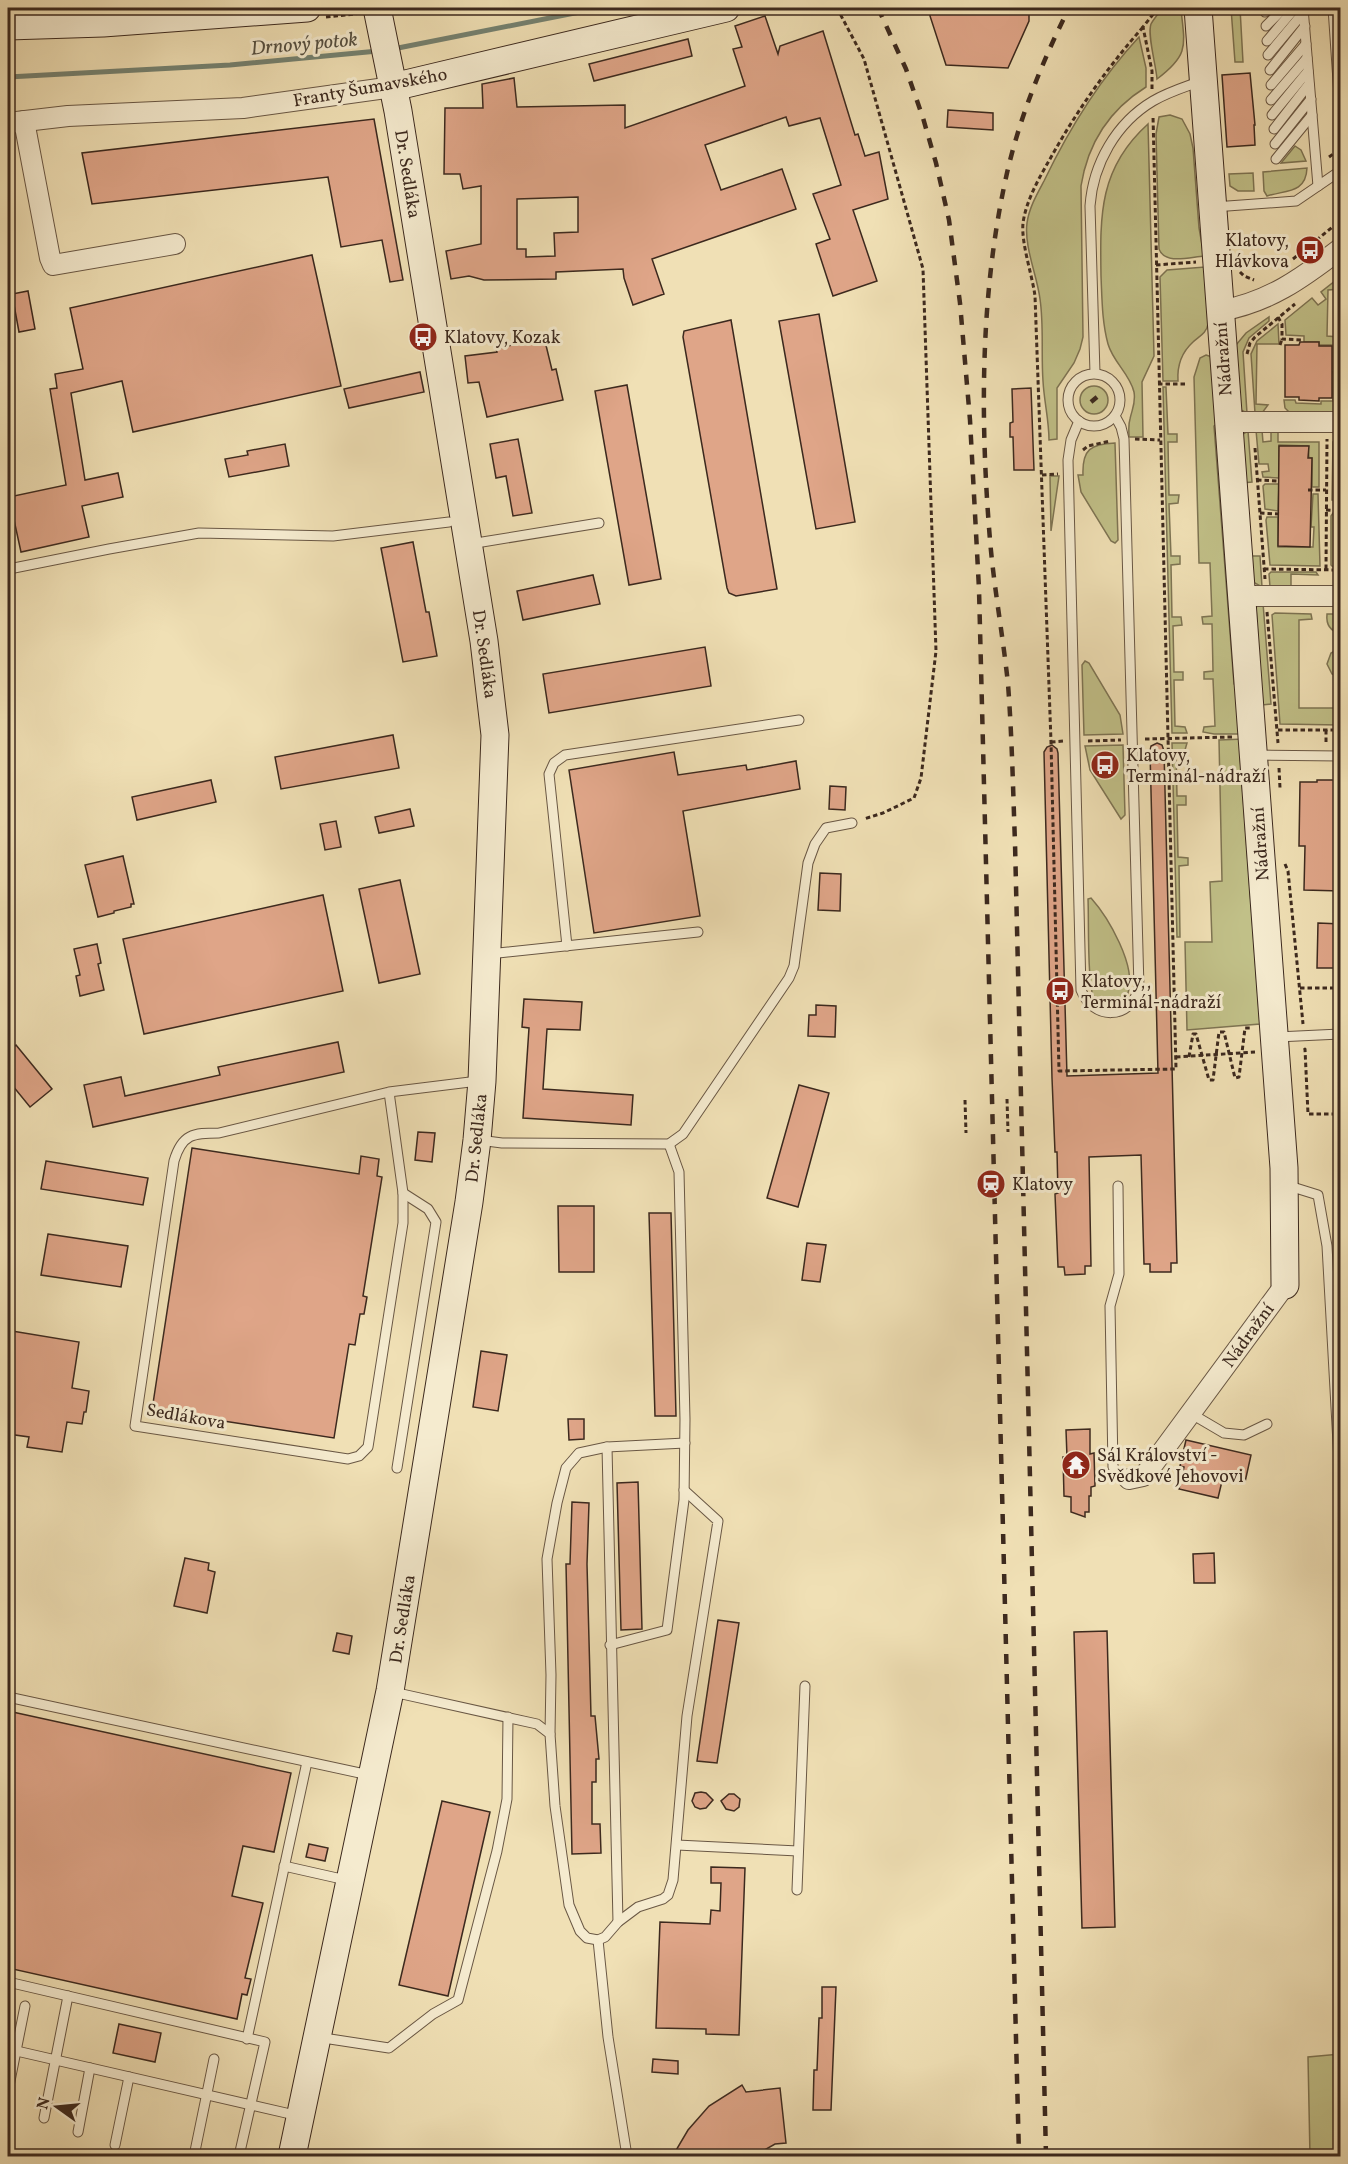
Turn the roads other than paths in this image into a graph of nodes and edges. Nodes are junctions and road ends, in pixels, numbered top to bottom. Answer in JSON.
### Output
{"nodes":[{"id":1,"x":307,"y":8,"type":"edge"},
{"id":2,"x":726,"y":8,"type":"edge"},
{"id":3,"x":1198,"y":8,"type":"edge"},
{"id":4,"x":1284,"y":8,"type":"edge"},
{"id":5,"x":1333,"y":8,"type":"edge"},
{"id":6,"x":1301,"y":9,"type":"edge"},
{"id":7,"x":379,"y":15,"type":"edge"},
{"id":8,"x":8,"y":26,"type":"edge"},
{"id":9,"x":1266,"y":26,"type":"dead end"},
{"id":10,"x":1305,"y":26,"type":"junction"},
{"id":11,"x":1267,"y":41,"type":"dead end"},
{"id":12,"x":1306,"y":44,"type":"junction"},
{"id":13,"x":1268,"y":55,"type":"dead end"},
{"id":14,"x":1307,"y":58,"type":"junction"},
{"id":15,"x":1270,"y":70,"type":"dead end"},
{"id":16,"x":1308,"y":71,"type":"junction"},
{"id":17,"x":1203,"y":80,"type":"junction"},
{"id":18,"x":1310,"y":84,"type":"junction"},
{"id":19,"x":1271,"y":85,"type":"dead end"},
{"id":20,"x":394,"y":90,"type":"junction"},
{"id":21,"x":1311,"y":99,"type":"junction"},
{"id":22,"x":1271,"y":100,"type":"dead end"},
{"id":23,"x":1341,"y":110,"type":"edge"},
{"id":24,"x":1272,"y":115,"type":"dead end"},
{"id":25,"x":1312,"y":115,"type":"junction"},
{"id":26,"x":16,"y":122,"type":"edge"},
{"id":27,"x":1274,"y":129,"type":"dead end"},
{"id":28,"x":1275,"y":144,"type":"dead end"},
{"id":29,"x":1276,"y":159,"type":"dead end"},
{"id":30,"x":1341,"y":171,"type":"edge"},
{"id":31,"x":1318,"y":186,"type":"junction"},
{"id":32,"x":1212,"y":207,"type":"junction"},
{"id":33,"x":175,"y":244,"type":"dead end"},
{"id":34,"x":1341,"y":249,"type":"edge"},
{"id":35,"x":1220,"y":311,"type":"junction"},
{"id":36,"x":1095,"y":373,"type":"junction"},
{"id":37,"x":1115,"y":416,"type":"junction"},
{"id":38,"x":1079,"y":421,"type":"junction"},
{"id":39,"x":1334,"y":422,"type":"edge"},
{"id":40,"x":1240,"y":423,"type":"junction"},
{"id":41,"x":449,"y":522,"type":"dead end"},
{"id":42,"x":599,"y":523,"type":"dead end"},
{"id":43,"x":468,"y":545,"type":"junction"},
{"id":44,"x":9,"y":569,"type":"dead end"},
{"id":45,"x":1254,"y":596,"type":"junction"},
{"id":46,"x":1341,"y":596,"type":"edge"},
{"id":47,"x":799,"y":720,"type":"dead end"},
{"id":48,"x":1266,"y":755,"type":"junction"},
{"id":49,"x":1341,"y":756,"type":"edge"},
{"id":50,"x":852,"y":823,"type":"road end"},
{"id":51,"x":698,"y":932,"type":"dead end"},
{"id":52,"x":567,"y":946,"type":"junction"},
{"id":53,"x":487,"y":954,"type":"junction"},
{"id":54,"x":1341,"y":1034,"type":"edge"},
{"id":55,"x":1264,"y":1042,"type":"junction"},
{"id":56,"x":482,"y":1081,"type":"junction"},
{"id":57,"x":389,"y":1092,"type":"junction"},
{"id":58,"x":477,"y":1140,"type":"junction"},
{"id":59,"x":669,"y":1144,"type":"junction"},
{"id":60,"x":1284,"y":1185,"type":"junction"},
{"id":61,"x":1118,"y":1186,"type":"dead end"},
{"id":62,"x":404,"y":1193,"type":"junction"},
{"id":63,"x":1285,"y":1284,"type":"joint"},
{"id":64,"x":1190,"y":1413,"type":"junction"},
{"id":65,"x":1267,"y":1424,"type":"dead end"},
{"id":66,"x":685,"y":1443,"type":"junction"},
{"id":67,"x":606,"y":1447,"type":"junction"},
{"id":68,"x":397,"y":1468,"type":"dead end"},
{"id":69,"x":1129,"y":1479,"type":"joint"},
{"id":70,"x":1341,"y":1479,"type":"edge"},
{"id":71,"x":684,"y":1490,"type":"junction"},
{"id":72,"x":610,"y":1645,"type":"junction"},
{"id":73,"x":805,"y":1686,"type":"dead end"},
{"id":74,"x":390,"y":1691,"type":"junction"},
{"id":75,"x":8,"y":1697,"type":"edge"},
{"id":76,"x":507,"y":1717,"type":"junction"},
{"id":77,"x":550,"y":1734,"type":"junction"},
{"id":78,"x":307,"y":1761,"type":"junction"},
{"id":79,"x":373,"y":1776,"type":"junction"},
{"id":80,"x":677,"y":1845,"type":"junction"},
{"id":81,"x":798,"y":1851,"type":"junction"},
{"id":82,"x":284,"y":1866,"type":"junction"},
{"id":83,"x":351,"y":1881,"type":"junction"},
{"id":84,"x":797,"y":1890,"type":"dead end"},
{"id":85,"x":618,"y":1922,"type":"junction"},
{"id":86,"x":598,"y":1940,"type":"junction"},
{"id":87,"x":8,"y":1982,"type":"edge"},
{"id":88,"x":68,"y":1996,"type":"junction"},
{"id":89,"x":25,"y":2006,"type":"dead end"},
{"id":90,"x":247,"y":2039,"type":"junction"},
{"id":91,"x":330,"y":2039,"type":"dead end"},
{"id":92,"x":12,"y":2050,"type":"edge"},
{"id":93,"x":214,"y":2059,"type":"dead end"},
{"id":94,"x":55,"y":2060,"type":"junction"},
{"id":95,"x":90,"y":2068,"type":"junction"},
{"id":96,"x":129,"y":2077,"type":"junction"},
{"id":97,"x":8,"y":2091,"type":"edge"},
{"id":98,"x":207,"y":2095,"type":"junction"},
{"id":99,"x":251,"y":2105,"type":"junction"},
{"id":100,"x":301,"y":2116,"type":"junction"},
{"id":101,"x":44,"y":2118,"type":"dead end"},
{"id":102,"x":78,"y":2132,"type":"dead end"},
{"id":103,"x":115,"y":2145,"type":"dead end"},
{"id":104,"x":194,"y":2157,"type":"edge"},
{"id":105,"x":239,"y":2157,"type":"edge"},
{"id":106,"x":292,"y":2157,"type":"edge"},
{"id":107,"x":627,"y":2157,"type":"edge"}],
"edges":[{"from":1,"to":8,"type":"street"},
{"from":2,"to":20,"type":"street","name":"Franty Šumavského"},
{"from":3,"to":17,"type":"street","name":"Nádražní"},
{"from":4,"to":9,"type":"lane"},
{"from":5,"to":23,"type":"lane"},
{"from":6,"to":10,"type":"lane"},
{"from":6,"to":11,"type":"lane"},
{"from":6,"to":13,"type":"lane"},
{"from":7,"to":20,"type":"street","name":"Dr. Sedláka"},
{"from":10,"to":12,"type":"lane"},
{"from":10,"to":15,"type":"lane"},
{"from":12,"to":14,"type":"lane"},
{"from":12,"to":19,"type":"lane"},
{"from":14,"to":16,"type":"lane"},
{"from":14,"to":22,"type":"lane"},
{"from":16,"to":18,"type":"lane"},
{"from":16,"to":24,"type":"lane"},
{"from":17,"to":32,"type":"street","name":"Nádražní"},
{"from":17,"to":36,"type":"lane"},
{"from":18,"to":21,"type":"lane"},
{"from":18,"to":27,"type":"lane"},
{"from":20,"to":26,"type":"street","name":"Franty Šumavského"},
{"from":20,"to":43,"type":"street","name":"Dr. Sedláka"},
{"from":21,"to":25,"type":"lane"},
{"from":21,"to":28,"type":"lane"},
{"from":25,"to":29,"type":"lane"},
{"from":25,"to":31,"type":"lane"},
{"from":26,"to":33,"type":"street"},
{"from":30,"to":31,"type":"lane"},
{"from":31,"to":32,"type":"lane"},
{"from":32,"to":35,"type":"street","name":"Nádražní"},
{"from":34,"to":35,"type":"street"},
{"from":35,"to":40,"type":"street","name":"Nádražní"},
{"from":36,"to":37,"type":"lane"},
{"from":36,"to":38,"type":"lane"},
{"from":37,"to":38,"type":"lane"},
{"from":37,"to":38,"type":"lane"},
{"from":39,"to":40,"type":"street"},
{"from":40,"to":45,"type":"street","name":"Nádražní"},
{"from":41,"to":44,"type":"lane"},
{"from":42,"to":43,"type":"lane"},
{"from":43,"to":53,"type":"street","name":"Dr. Sedláka"},
{"from":45,"to":46,"type":"street"},
{"from":45,"to":48,"type":"street","name":"Nádražní"},
{"from":47,"to":52,"type":"lane"},
{"from":48,"to":49,"type":"lane"},
{"from":48,"to":55,"type":"street","name":"Nádražní"},
{"from":50,"to":59,"type":"lane"},
{"from":51,"to":52,"type":"lane"},
{"from":52,"to":53,"type":"lane"},
{"from":53,"to":56,"type":"street","name":"Dr. Sedláka"},
{"from":54,"to":55,"type":"lane"},
{"from":55,"to":60,"type":"street","name":"Nádražní"},
{"from":56,"to":57,"type":"lane","name":"Sedlákova"},
{"from":56,"to":58,"type":"street","name":"Dr. Sedláka"},
{"from":57,"to":62,"type":"lane","name":"Sedlákova"},
{"from":57,"to":62,"type":"lane","name":"Sedlákova"},
{"from":58,"to":59,"type":"lane"},
{"from":58,"to":74,"type":"street","name":"Dr. Sedláka"},
{"from":59,"to":66,"type":"lane"},
{"from":60,"to":63,"type":"street","name":"Nádražní"},
{"from":60,"to":70,"type":"lane"},
{"from":61,"to":69,"type":"lane"},
{"from":62,"to":68,"type":"lane"},
{"from":63,"to":64,"type":"street","name":"Nádražní"},
{"from":64,"to":65,"type":"lane"},
{"from":64,"to":69,"type":"street","name":"Nádražní"},
{"from":66,"to":67,"type":"lane"},
{"from":66,"to":71,"type":"lane"},
{"from":67,"to":72,"type":"lane"},
{"from":67,"to":77,"type":"lane"},
{"from":71,"to":72,"type":"lane"},
{"from":71,"to":80,"type":"lane"},
{"from":72,"to":85,"type":"lane"},
{"from":73,"to":81,"type":"lane"},
{"from":74,"to":76,"type":"lane"},
{"from":74,"to":79,"type":"street","name":"Dr. Sedláka"},
{"from":75,"to":78,"type":"lane"},
{"from":76,"to":77,"type":"lane"},
{"from":76,"to":91,"type":"lane"},
{"from":77,"to":86,"type":"lane"},
{"from":78,"to":79,"type":"lane"},
{"from":78,"to":82,"type":"lane"},
{"from":79,"to":83,"type":"street","name":"Dr. Sedláka"},
{"from":80,"to":81,"type":"lane"},
{"from":80,"to":85,"type":"lane"},
{"from":81,"to":84,"type":"lane"},
{"from":82,"to":83,"type":"lane"},
{"from":82,"to":90,"type":"lane"},
{"from":83,"to":100,"type":"street","name":"Dr. Sedláka"},
{"from":85,"to":86,"type":"lane"},
{"from":86,"to":107,"type":"lane"},
{"from":87,"to":88,"type":"lane"},
{"from":88,"to":90,"type":"lane"},
{"from":88,"to":94,"type":"lane"},
{"from":89,"to":92,"type":"lane"},
{"from":90,"to":99,"type":"lane"},
{"from":92,"to":94,"type":"lane"},
{"from":92,"to":97,"type":"lane"},
{"from":93,"to":98,"type":"lane"},
{"from":94,"to":95,"type":"lane"},
{"from":94,"to":101,"type":"lane"},
{"from":95,"to":96,"type":"lane"},
{"from":95,"to":102,"type":"lane"},
{"from":96,"to":98,"type":"lane"},
{"from":96,"to":103,"type":"lane"},
{"from":98,"to":99,"type":"lane"},
{"from":98,"to":104,"type":"lane"},
{"from":99,"to":100,"type":"lane"},
{"from":99,"to":105,"type":"lane"},
{"from":100,"to":106,"type":"street","name":"Dr. Sedláka"}]}
